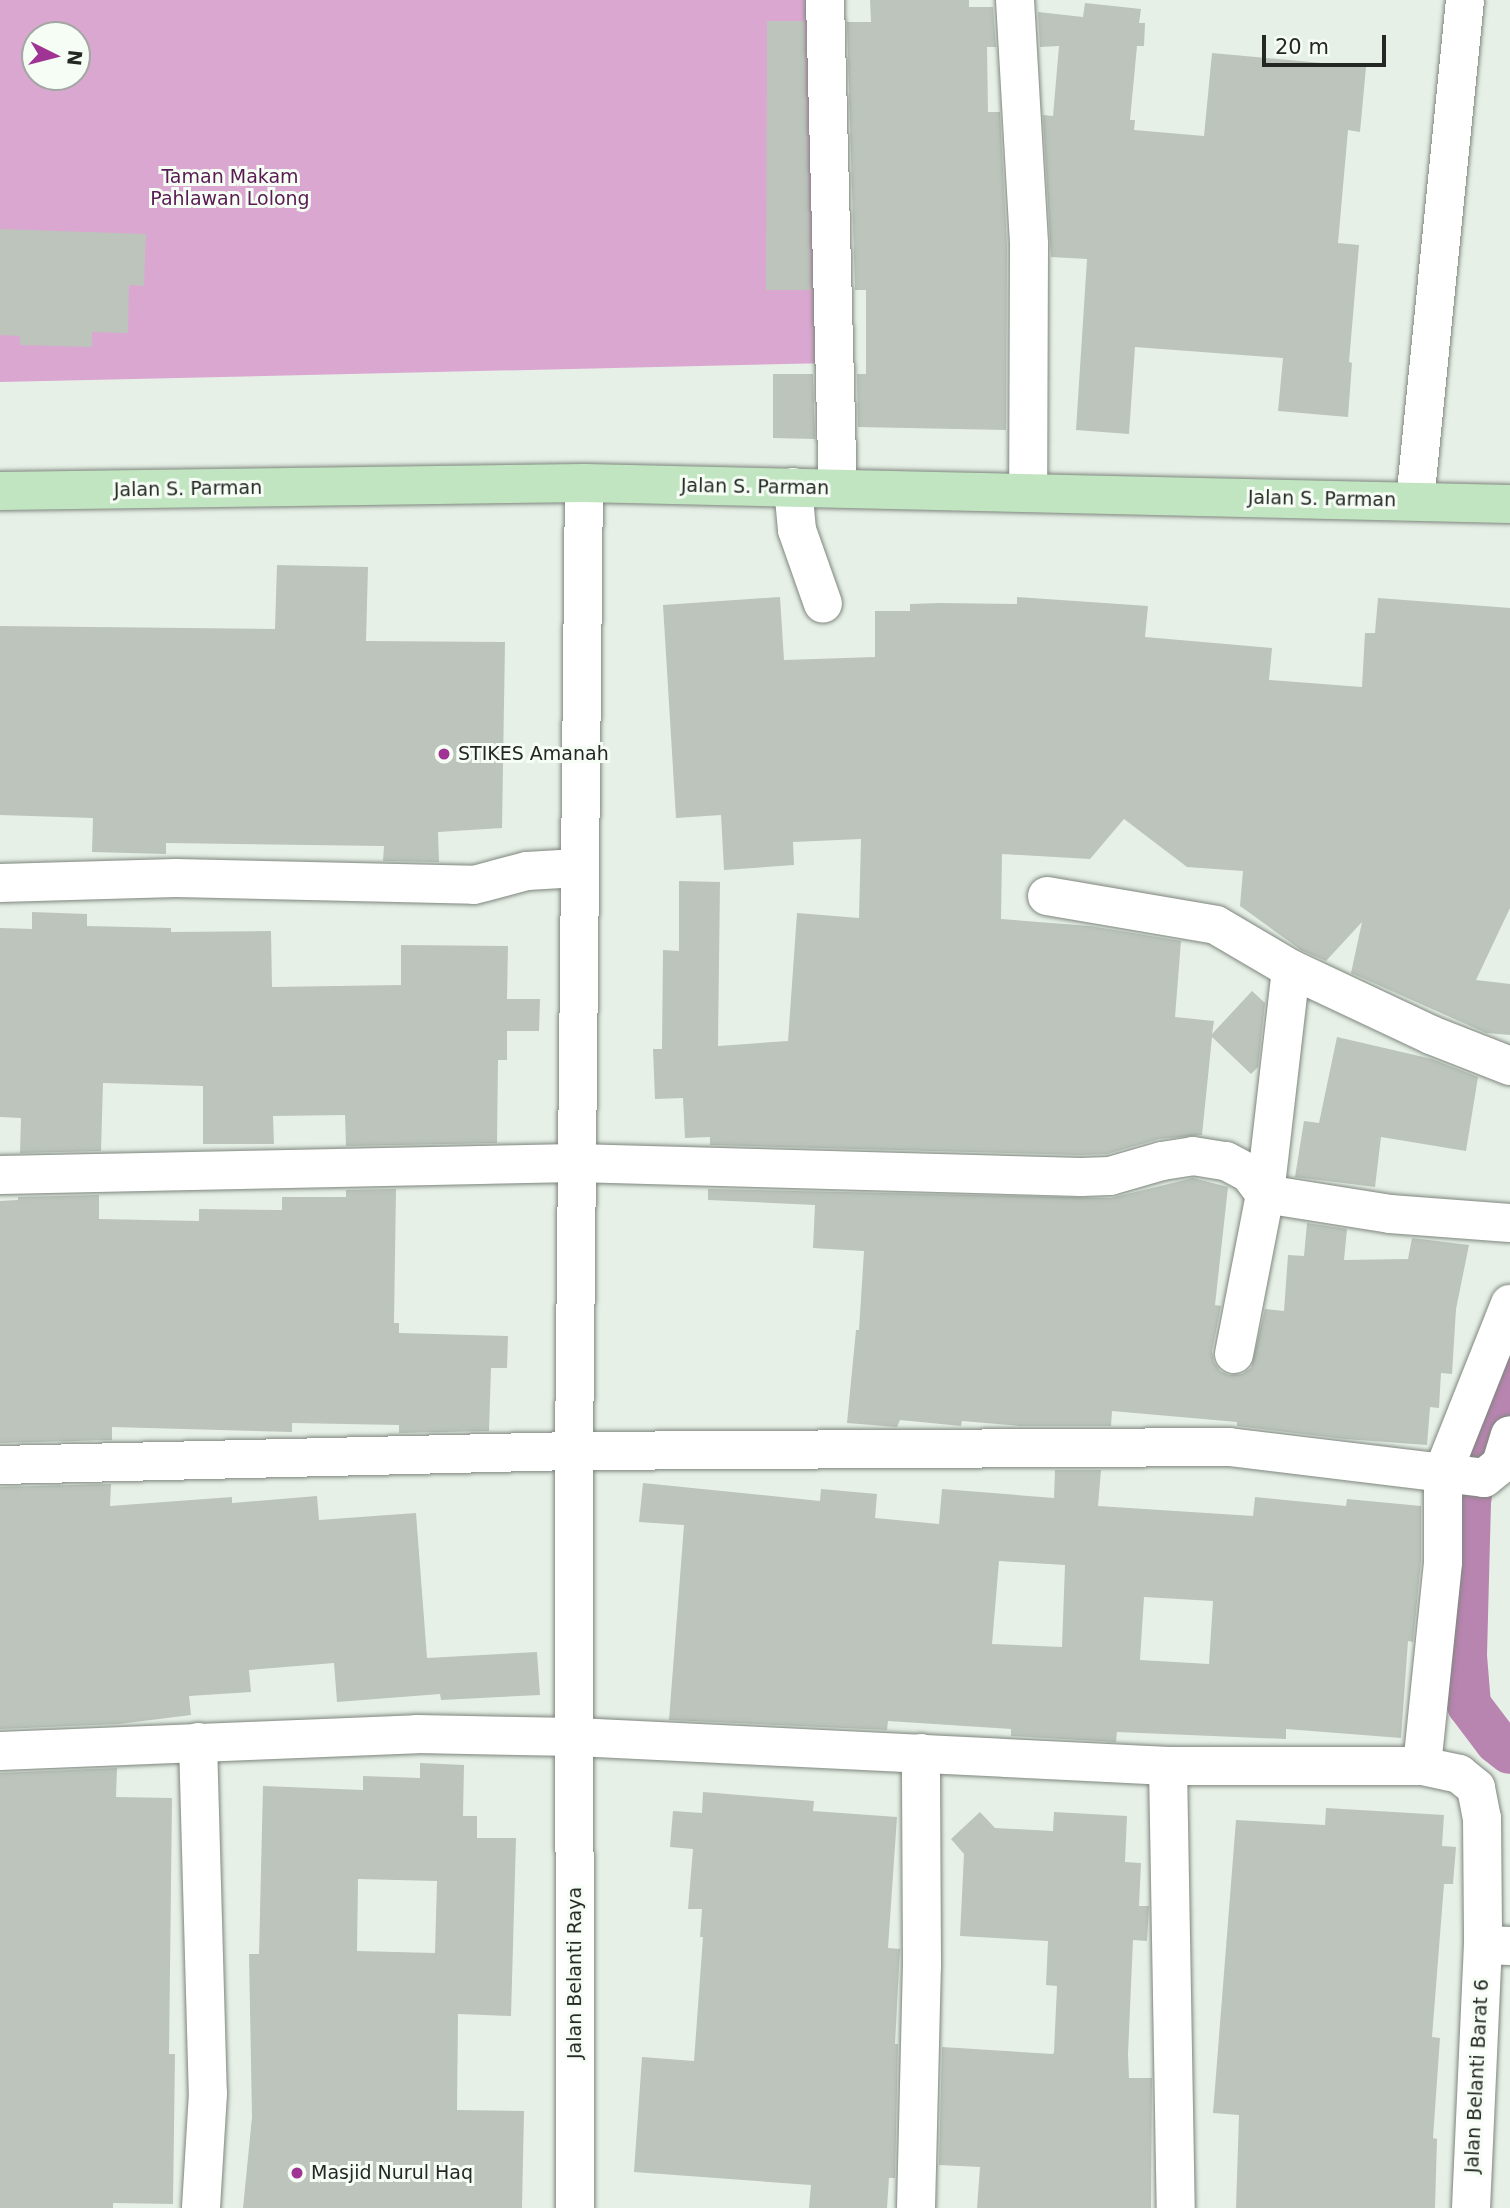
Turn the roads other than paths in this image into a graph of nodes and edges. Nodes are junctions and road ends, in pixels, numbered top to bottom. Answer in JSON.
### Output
{"nodes":[{"id":1,"x":825,"y":0,"type":"edge"},
{"id":2,"x":1015,"y":0,"type":"edge"},
{"id":3,"x":1465,"y":0,"type":"edge"},
{"id":4,"x":584,"y":483,"type":"junction"},
{"id":5,"x":793,"y":487,"type":"junction"},
{"id":6,"x":838,"y":488,"type":"junction"},
{"id":7,"x":0,"y":491,"type":"edge"},
{"id":8,"x":1028,"y":492,"type":"junction"},
{"id":9,"x":1415,"y":501,"type":"junction"},
{"id":10,"x":1510,"y":504,"type":"edge"},
{"id":11,"x":823,"y":604,"type":"dead end"},
{"id":12,"x":578,"y":868,"type":"junction"},
{"id":13,"x":0,"y":883,"type":"edge"},
{"id":14,"x":1047,"y":896,"type":"dead end"},
{"id":15,"x":1292,"y":969,"type":"junction"},
{"id":16,"x":1510,"y":1066,"type":"edge"},
{"id":17,"x":575,"y":1163,"type":"junction"},
{"id":18,"x":0,"y":1175,"type":"edge"},
{"id":19,"x":1265,"y":1194,"type":"junction"},
{"id":20,"x":1510,"y":1223,"type":"edge"},
{"id":21,"x":1510,"y":1304,"type":"edge"},
{"id":22,"x":1234,"y":1354,"type":"dead end"},
{"id":23,"x":1510,"y":1435,"type":"edge"},
{"id":24,"x":574,"y":1451,"type":"junction"},
{"id":25,"x":0,"y":1465,"type":"edge"},
{"id":26,"x":1459,"y":1474,"type":"junction"},
{"id":27,"x":576,"y":1737,"type":"junction"},
{"id":28,"x":198,"y":1742,"type":"junction"},
{"id":29,"x":0,"y":1751,"type":"edge"},
{"id":30,"x":921,"y":1753,"type":"junction"},
{"id":31,"x":1168,"y":1766,"type":"junction"},
{"id":32,"x":1422,"y":1766,"type":"junction"},
{"id":33,"x":1496,"y":1945,"type":"edge"},
{"id":34,"x":201,"y":2208,"type":"edge"},
{"id":35,"x":575,"y":2208,"type":"edge"},
{"id":36,"x":916,"y":2208,"type":"edge"},
{"id":37,"x":1176,"y":2208,"type":"edge"},
{"id":38,"x":1471,"y":2208,"type":"edge"}],
"edges":[{"from":1,"to":6,"type":"street"},
{"from":2,"to":8,"type":"street"},
{"from":3,"to":9,"type":"street"},
{"from":4,"to":5,"type":"main road","name":"Jalan S. Parman"},
{"from":4,"to":7,"type":"main road","name":"Jalan S. Parman"},
{"from":4,"to":12,"type":"street","name":"Jalan Belanti Raya"},
{"from":5,"to":6,"type":"main road","name":"Jalan S. Parman"},
{"from":5,"to":11,"type":"street"},
{"from":6,"to":8,"type":"main road","name":"Jalan S. Parman"},
{"from":8,"to":9,"type":"main road","name":"Jalan S. Parman"},
{"from":9,"to":10,"type":"main road","name":"Jalan S. Parman"},
{"from":12,"to":13,"type":"street"},
{"from":12,"to":17,"type":"street","name":"Jalan Belanti Raya"},
{"from":14,"to":15,"type":"street"},
{"from":15,"to":16,"type":"street"},
{"from":15,"to":19,"type":"street"},
{"from":17,"to":18,"type":"street"},
{"from":17,"to":19,"type":"street"},
{"from":17,"to":24,"type":"street","name":"Jalan Belanti Raya"},
{"from":19,"to":20,"type":"street"},
{"from":19,"to":22,"type":"street"},
{"from":21,"to":26,"type":"street"},
{"from":23,"to":26,"type":"street"},
{"from":24,"to":25,"type":"street"},
{"from":24,"to":26,"type":"street"},
{"from":24,"to":27,"type":"street","name":"Jalan Belanti Raya"},
{"from":26,"to":32,"type":"street"},
{"from":27,"to":28,"type":"street","name":"Jalan Belanti Barat 6"},
{"from":27,"to":30,"type":"street","name":"Jalan Belanti Barat 6"},
{"from":27,"to":35,"type":"street","name":"Jalan Belanti Raya"},
{"from":28,"to":29,"type":"street","name":"Jalan Belanti Barat 6"},
{"from":28,"to":34,"type":"street"},
{"from":30,"to":31,"type":"street","name":"Jalan Belanti Barat 6"},
{"from":30,"to":36,"type":"street"},
{"from":31,"to":32,"type":"street","name":"Jalan Belanti Barat 6"},
{"from":31,"to":37,"type":"street"},
{"from":32,"to":33,"type":"street","name":"Jalan Belanti Barat 6"},
{"from":33,"to":38,"type":"street","name":"Jalan Belanti Barat 6"}]}
